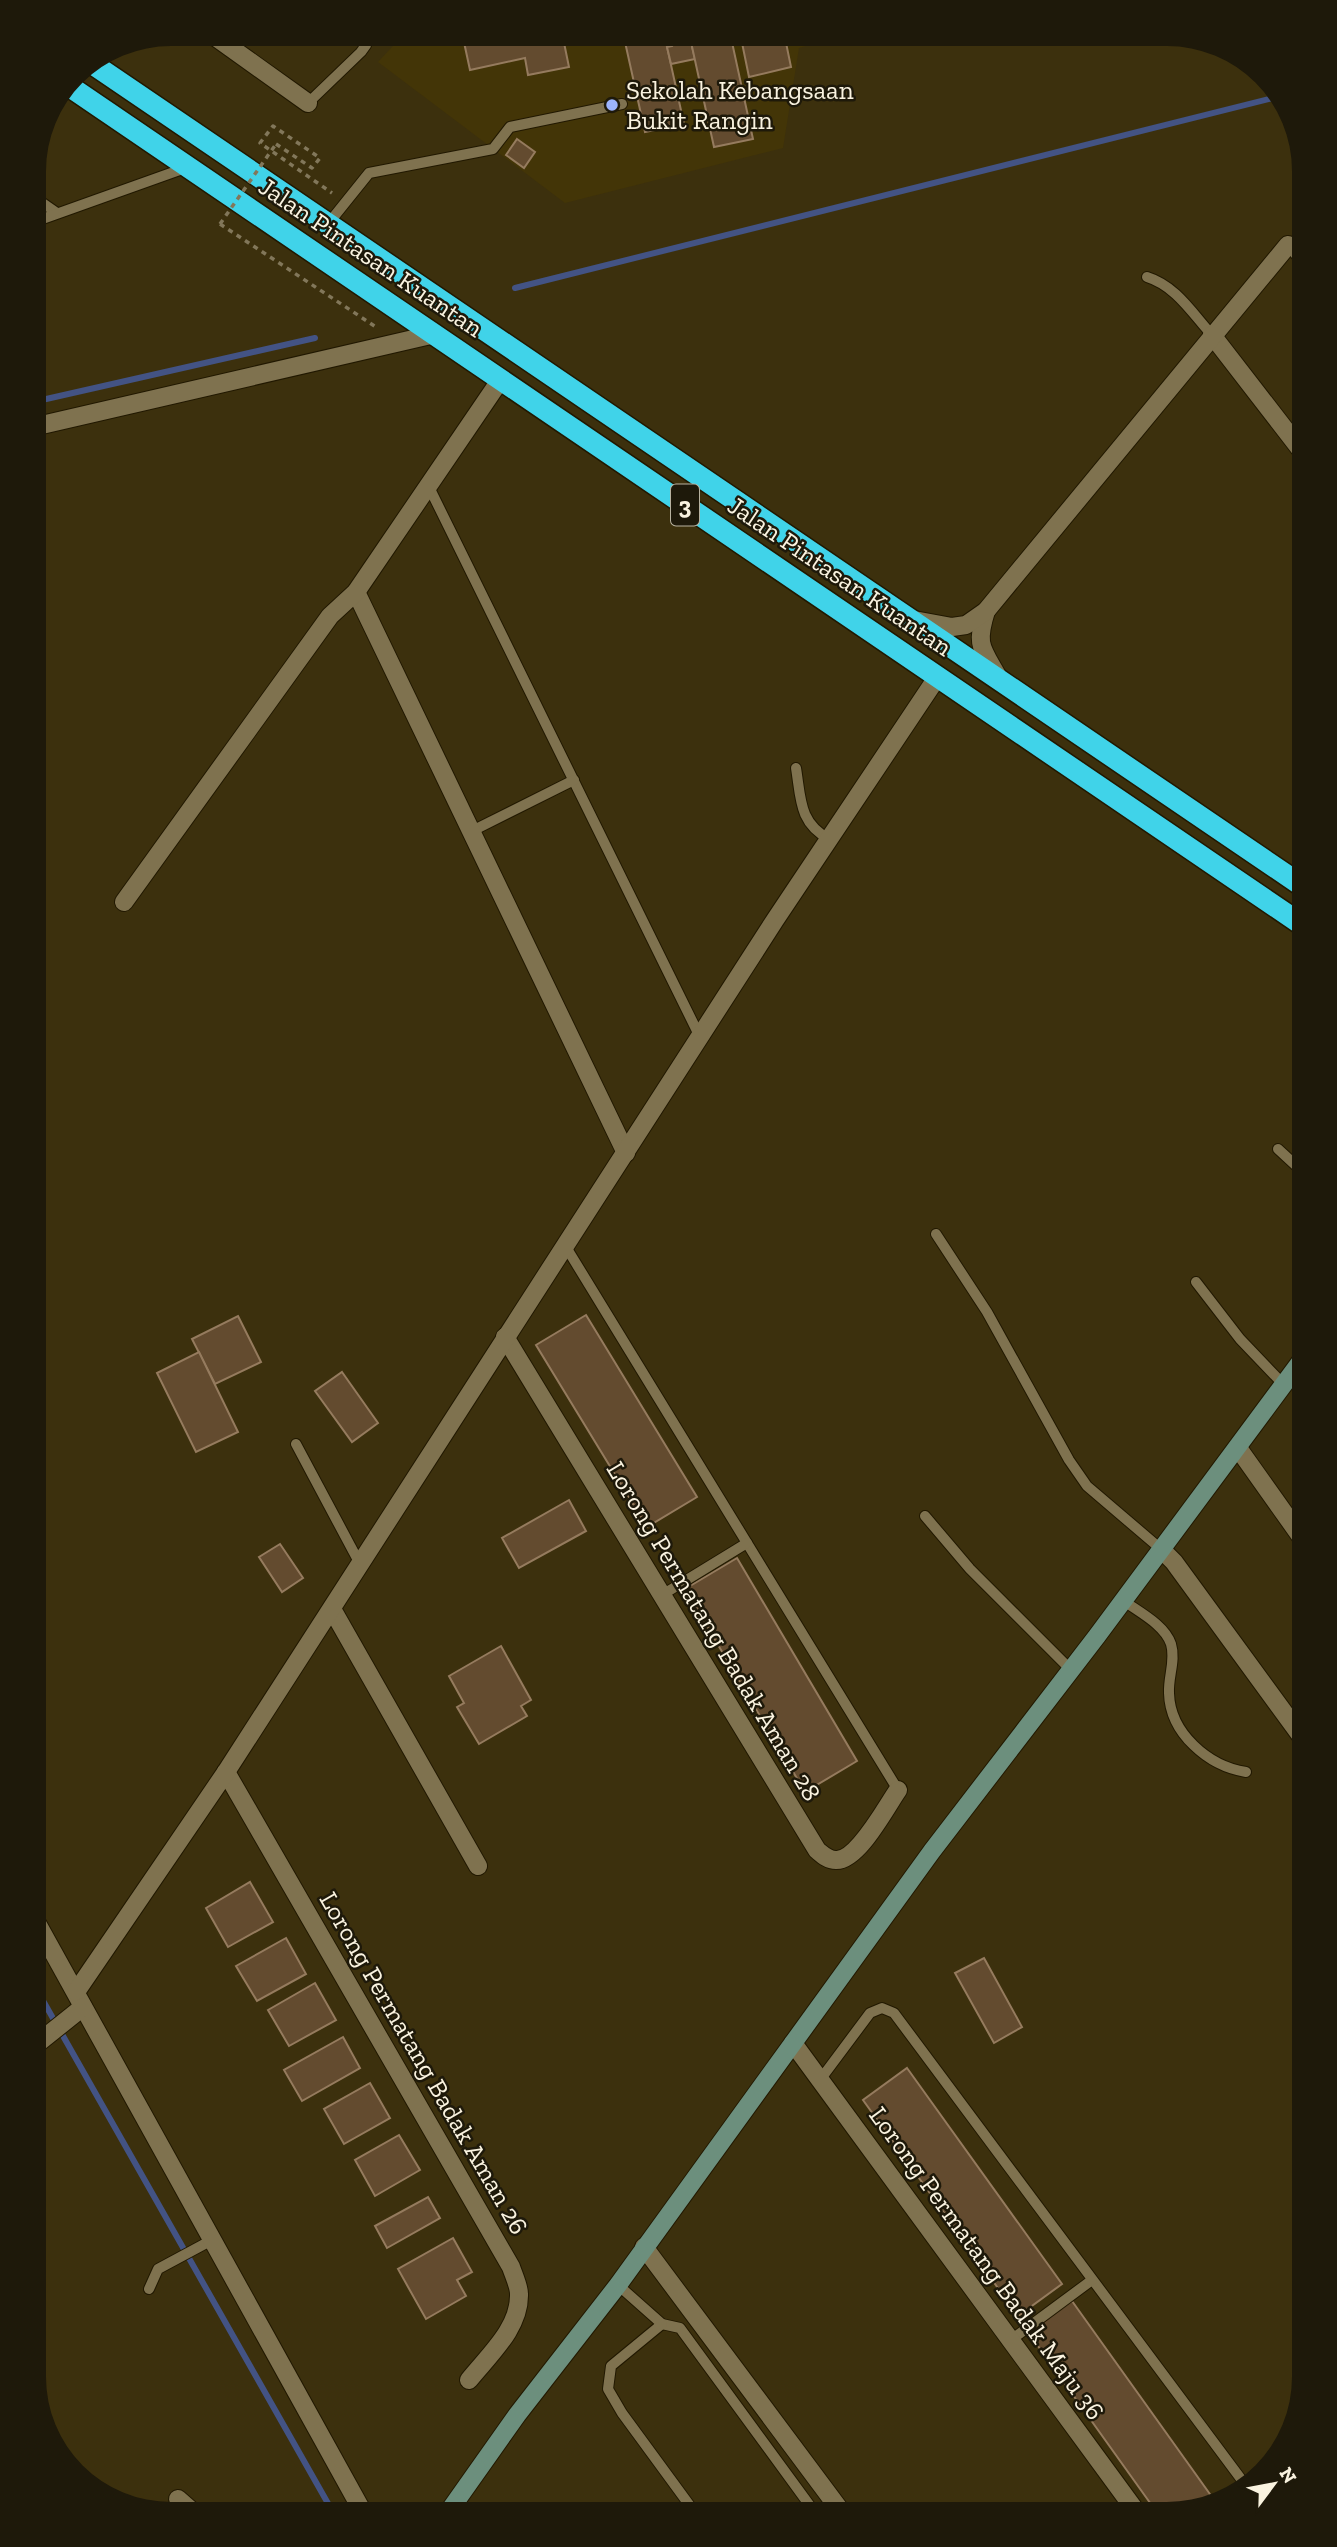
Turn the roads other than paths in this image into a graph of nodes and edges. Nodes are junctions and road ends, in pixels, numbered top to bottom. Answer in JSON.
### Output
{"nodes":[{"id":1,"x":228,"y":46,"type":"edge"},
{"id":2,"x":365,"y":46,"type":"edge"},
{"id":3,"x":98,"y":68,"type":"edge"},
{"id":4,"x":75,"y":90,"type":"edge"},
{"id":5,"x":308,"y":103,"type":"joint"},
{"id":6,"x":622,"y":103,"type":"dead end"},
{"id":7,"x":189,"y":167,"type":"junction"},
{"id":8,"x":46,"y":205,"type":"edge"},
{"id":9,"x":57,"y":213,"type":"junction"},
{"id":10,"x":46,"y":217,"type":"edge"},
{"id":11,"x":328,"y":225,"type":"junction"},
{"id":12,"x":1288,"y":245,"type":"joint"},
{"id":13,"x":1292,"y":250,"type":"edge"},
{"id":14,"x":1147,"y":277,"type":"dead end"},
{"id":15,"x":435,"y":334,"type":"junction"},
{"id":16,"x":1212,"y":335,"type":"junction"},
{"id":17,"x":501,"y":379,"type":"junction"},
{"id":18,"x":46,"y":424,"type":"edge"},
{"id":19,"x":1292,"y":438,"type":"edge"},
{"id":20,"x":428,"y":485,"type":"junction"},
{"id":21,"x":356,"y":592,"type":"junction"},
{"id":22,"x":986,"y":611,"type":"junction"},
{"id":23,"x":907,"y":619,"type":"junction"},
{"id":24,"x":938,"y":676,"type":"junction"},
{"id":25,"x":1001,"y":682,"type":"junction"},
{"id":26,"x":796,"y":768,"type":"dead end"},
{"id":27,"x":573,"y":780,"type":"junction"},
{"id":28,"x":472,"y":831,"type":"junction"},
{"id":29,"x":829,"y":839,"type":"junction"},
{"id":30,"x":1292,"y":879,"type":"edge"},
{"id":31,"x":124,"y":902,"type":"dead end"},
{"id":32,"x":1292,"y":918,"type":"edge"},
{"id":33,"x":700,"y":1037,"type":"junction"},
{"id":34,"x":1278,"y":1149,"type":"dead end"},
{"id":35,"x":626,"y":1153,"type":"junction"},
{"id":36,"x":1292,"y":1162,"type":"edge"},
{"id":37,"x":936,"y":1234,"type":"dead end"},
{"id":38,"x":566,"y":1247,"type":"junction"},
{"id":39,"x":1196,"y":1282,"type":"dead end"},
{"id":40,"x":505,"y":1337,"type":"junction"},
{"id":41,"x":1292,"y":1374,"type":"edge"},
{"id":42,"x":1280,"y":1381,"type":"junction"},
{"id":43,"x":296,"y":1444,"type":"dead end"},
{"id":44,"x":1238,"y":1448,"type":"junction"},
{"id":45,"x":925,"y":1516,"type":"dead end"},
{"id":46,"x":1292,"y":1524,"type":"edge"},
{"id":47,"x":747,"y":1543,"type":"junction"},
{"id":48,"x":1162,"y":1550,"type":"junction"},
{"id":49,"x":360,"y":1565,"type":"junction"},
{"id":50,"x":662,"y":1595,"type":"junction"},
{"id":51,"x":1124,"y":1601,"type":"junction"},
{"id":52,"x":332,"y":1609,"type":"junction"},
{"id":53,"x":1071,"y":1670,"type":"junction"},
{"id":54,"x":1292,"y":1724,"type":"edge"},
{"id":55,"x":226,"y":1772,"type":"junction"},
{"id":56,"x":1246,"y":1772,"type":"dead end"},
{"id":57,"x":898,"y":1790,"type":"joint"},
{"id":58,"x":478,"y":1866,"type":"dead end"},
{"id":59,"x":46,"y":1939,"type":"edge"},
{"id":60,"x":80,"y":1999,"type":"junction"},
{"id":61,"x":46,"y":2036,"type":"edge"},
{"id":62,"x":793,"y":2043,"type":"junction"},
{"id":63,"x":820,"y":2080,"type":"junction"},
{"id":64,"x":212,"y":2240,"type":"junction"},
{"id":65,"x":644,"y":2247,"type":"junction"},
{"id":66,"x":1092,"y":2280,"type":"junction"},
{"id":67,"x":618,"y":2286,"type":"junction"},
{"id":68,"x":149,"y":2289,"type":"dead end"},
{"id":69,"x":662,"y":2324,"type":"junction"},
{"id":70,"x":1011,"y":2340,"type":"junction"},
{"id":71,"x":469,"y":2380,"type":"dead end"},
{"id":72,"x":1239,"y":2476,"type":"edge"},
{"id":73,"x":357,"y":2501,"type":"edge"},
{"id":74,"x":456,"y":2501,"type":"edge"},
{"id":75,"x":687,"y":2502,"type":"edge"},
{"id":76,"x":807,"y":2502,"type":"edge"},
{"id":77,"x":834,"y":2502,"type":"edge"},
{"id":78,"x":1129,"y":2502,"type":"edge"}],
"edges":[{"from":1,"to":5,"type":"street"},
{"from":2,"to":5,"type":"lane"},
{"from":3,"to":11,"type":"highway","name":"Jalan Pintasan Kuantan","number":"3"},
{"from":4,"to":7,"type":"highway","name":"Jalan Pintasan Kuantan","number":"3"},
{"from":6,"to":11,"type":"lane"},
{"from":7,"to":9,"type":"lane"},
{"from":7,"to":15,"type":"highway","name":"Jalan Pintasan Kuantan","number":"3"},
{"from":8,"to":9,"type":"lane"},
{"from":9,"to":10,"type":"lane"},
{"from":11,"to":23,"type":"highway","name":"Jalan Pintasan Kuantan","number":"3"},
{"from":12,"to":13,"type":"lane"},
{"from":12,"to":16,"type":"street"},
{"from":14,"to":16,"type":"lane"},
{"from":15,"to":17,"type":"highway","name":"Jalan Pintasan Kuantan","number":"3"},
{"from":15,"to":18,"type":"street"},
{"from":16,"to":19,"type":"street"},
{"from":16,"to":22,"type":"street"},
{"from":17,"to":20,"type":"street"},
{"from":17,"to":24,"type":"highway","name":"Jalan Pintasan Kuantan","number":"3"},
{"from":20,"to":21,"type":"street"},
{"from":20,"to":27,"type":"lane"},
{"from":21,"to":28,"type":"street"},
{"from":21,"to":31,"type":"street"},
{"from":22,"to":23,"type":"street"},
{"from":22,"to":25,"type":"street"},
{"from":23,"to":25,"type":"highway","name":"Jalan Pintasan Kuantan","number":"3"},
{"from":24,"to":29,"type":"street"},
{"from":24,"to":32,"type":"highway","name":"Jalan Pintasan Kuantan","number":"3"},
{"from":25,"to":30,"type":"highway","name":"Jalan Pintasan Kuantan","number":"3"},
{"from":26,"to":29,"type":"lane"},
{"from":27,"to":28,"type":"lane"},
{"from":27,"to":33,"type":"lane"},
{"from":28,"to":35,"type":"street"},
{"from":29,"to":33,"type":"street"},
{"from":33,"to":35,"type":"street"},
{"from":34,"to":36,"type":"lane"},
{"from":35,"to":38,"type":"street"},
{"from":37,"to":48,"type":"lane"},
{"from":38,"to":40,"type":"street"},
{"from":38,"to":47,"type":"lane"},
{"from":39,"to":42,"type":"lane"},
{"from":40,"to":49,"type":"street"},
{"from":40,"to":50,"type":"street","name":"Lorong Permatang Badak Aman 28"},
{"from":41,"to":42,"type":"street"},
{"from":42,"to":44,"type":"street"},
{"from":43,"to":49,"type":"lane"},
{"from":44,"to":46,"type":"street"},
{"from":44,"to":48,"type":"street"},
{"from":45,"to":53,"type":"lane"},
{"from":47,"to":50,"type":"lane"},
{"from":47,"to":57,"type":"lane"},
{"from":48,"to":51,"type":"street"},
{"from":48,"to":54,"type":"street"},
{"from":49,"to":52,"type":"street"},
{"from":50,"to":57,"type":"street","name":"Lorong Permatang Badak Aman 28"},
{"from":51,"to":53,"type":"street"},
{"from":51,"to":56,"type":"lane"},
{"from":52,"to":55,"type":"street"},
{"from":52,"to":58,"type":"street"},
{"from":53,"to":62,"type":"street"},
{"from":55,"to":60,"type":"street"},
{"from":55,"to":71,"type":"street","name":"Lorong Permatang Badak Aman 26"},
{"from":59,"to":60,"type":"street"},
{"from":60,"to":61,"type":"street"},
{"from":60,"to":64,"type":"street"},
{"from":62,"to":63,"type":"street","name":"Lorong Permatang Badak Maju 36"},
{"from":62,"to":65,"type":"street"},
{"from":63,"to":66,"type":"lane"},
{"from":63,"to":70,"type":"street","name":"Lorong Permatang Badak Maju 36"},
{"from":64,"to":68,"type":"lane"},
{"from":64,"to":73,"type":"street"},
{"from":65,"to":67,"type":"street"},
{"from":65,"to":77,"type":"street"},
{"from":66,"to":70,"type":"lane"},
{"from":66,"to":72,"type":"lane"},
{"from":67,"to":69,"type":"lane"},
{"from":67,"to":74,"type":"street"},
{"from":69,"to":75,"type":"lane"},
{"from":69,"to":76,"type":"lane"},
{"from":70,"to":78,"type":"street","name":"Lorong Permatang Badak Maju 36"}]}
